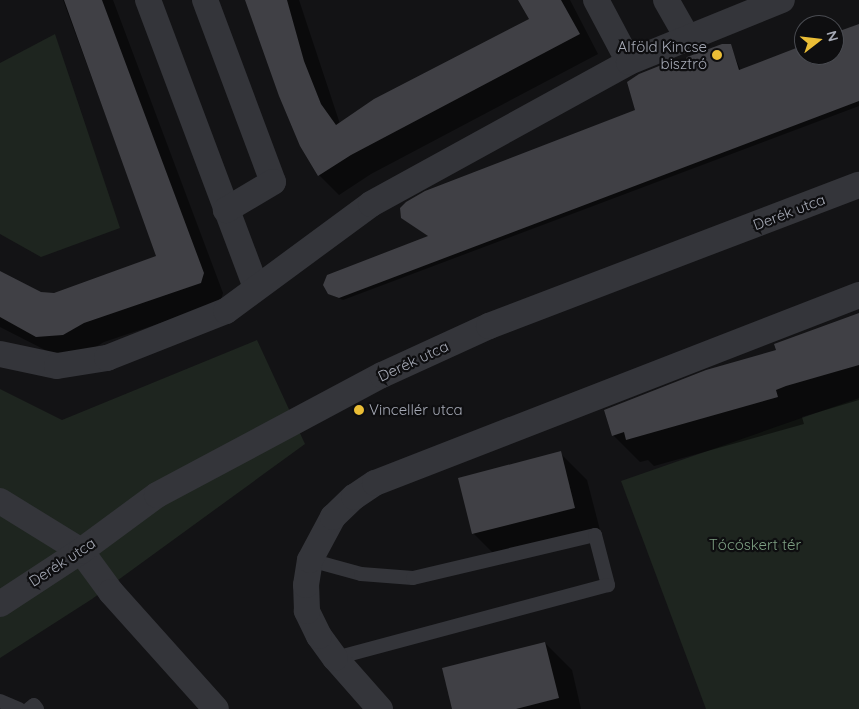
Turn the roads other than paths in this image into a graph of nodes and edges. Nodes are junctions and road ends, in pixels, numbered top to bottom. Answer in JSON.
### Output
{"nodes":[{"id":1,"x":148,"y":0,"type":"edge"},
{"id":2,"x":205,"y":0,"type":"edge"},
{"id":3,"x":596,"y":0,"type":"edge"},
{"id":4,"x":666,"y":0,"type":"edge"},
{"id":5,"x":782,"y":0,"type":"edge"},
{"id":6,"x":687,"y":37,"type":"junction"},
{"id":7,"x":629,"y":62,"type":"junction"},
{"id":8,"x":859,"y":185,"type":"edge"},
{"id":9,"x":226,"y":210,"type":"junction"},
{"id":10,"x":256,"y":287,"type":"junction"},
{"id":11,"x":859,"y":295,"type":"edge"},
{"id":12,"x":0,"y":354,"type":"edge"},
{"id":13,"x":0,"y":501,"type":"edge"},
{"id":14,"x":81,"y":551,"type":"junction"},
{"id":15,"x":310,"y":560,"type":"junction"},
{"id":16,"x":0,"y":604,"type":"edge"},
{"id":17,"x":335,"y":658,"type":"junction"},
{"id":18,"x":0,"y":701,"type":"edge"},
{"id":19,"x":18,"y":709,"type":"edge"},
{"id":20,"x":29,"y":709,"type":"edge"},
{"id":21,"x":37,"y":709,"type":"edge"},
{"id":22,"x":216,"y":709,"type":"edge"},
{"id":23,"x":380,"y":709,"type":"edge"}],
"edges":[{"from":1,"to":9,"type":"street"},
{"from":2,"to":9,"type":"street"},
{"from":3,"to":7,"type":"street"},
{"from":4,"to":6,"type":"street"},
{"from":5,"to":6,"type":"street"},
{"from":6,"to":7,"type":"street"},
{"from":7,"to":10,"type":"street"},
{"from":8,"to":14,"type":"street","name":"Derék utca"},
{"from":9,"to":10,"type":"street"},
{"from":10,"to":12,"type":"street"},
{"from":11,"to":15,"type":"street"},
{"from":13,"to":14,"type":"street"},
{"from":14,"to":16,"type":"street","name":"Derék utca"},
{"from":14,"to":22,"type":"street"},
{"from":15,"to":17,"type":"street"},
{"from":15,"to":17,"type":"lane"},
{"from":17,"to":23,"type":"street"},
{"from":18,"to":19,"type":"lane"},
{"from":20,"to":21,"type":"lane"}]}
